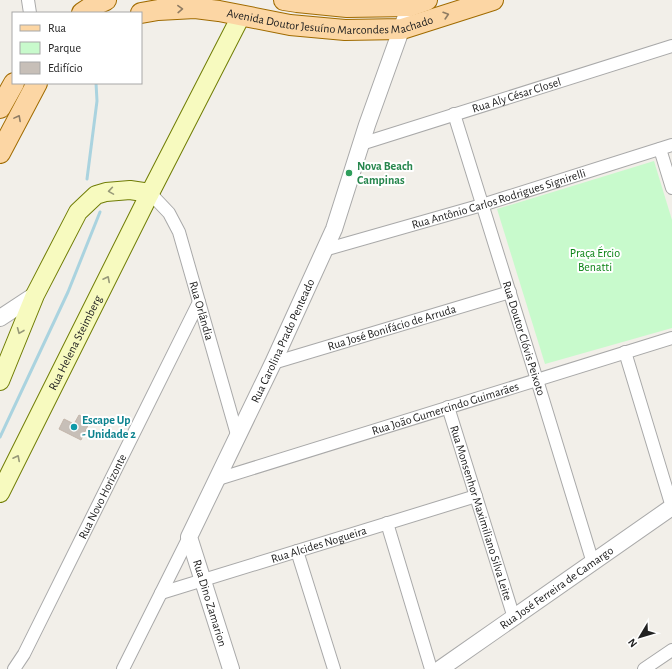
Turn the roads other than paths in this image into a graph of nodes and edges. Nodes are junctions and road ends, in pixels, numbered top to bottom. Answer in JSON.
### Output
{"nodes":[{"id":1,"x":28,"y":0,"type":"edge"},
{"id":2,"x":106,"y":0,"type":"edge"},
{"id":3,"x":284,"y":0,"type":"edge"},
{"id":4,"x":493,"y":0,"type":"edge"},
{"id":5,"x":417,"y":2,"type":"edge"},
{"id":6,"x":347,"y":7,"type":"junction"},
{"id":7,"x":153,"y":8,"type":"edge"},
{"id":8,"x":30,"y":12,"type":"edge"},
{"id":9,"x":84,"y":12,"type":"edge"},
{"id":10,"x":241,"y":16,"type":"junction"},
{"id":11,"x":402,"y":29,"type":"junction"},
{"id":12,"x":345,"y":30,"type":"junction"},
{"id":13,"x":672,"y":46,"type":"edge"},
{"id":14,"x":13,"y":84,"type":"edge"},
{"id":15,"x":37,"y":84,"type":"edge"},
{"id":16,"x":0,"y":108,"type":"edge"},
{"id":17,"x":454,"y":114,"type":"junction"},
{"id":18,"x":361,"y":144,"type":"junction"},
{"id":19,"x":672,"y":145,"type":"edge"},
{"id":20,"x":660,"y":149,"type":"junction"},
{"id":21,"x":0,"y":153,"type":"edge"},
{"id":22,"x":672,"y":188,"type":"edge"},
{"id":23,"x":150,"y":193,"type":"junction"},
{"id":24,"x":482,"y":205,"type":"junction"},
{"id":25,"x":324,"y":250,"type":"junction"},
{"id":26,"x":510,"y":292,"type":"junction"},
{"id":27,"x":34,"y":295,"type":"junction"},
{"id":28,"x":199,"y":302,"type":"junction"},
{"id":29,"x":0,"y":318,"type":"edge"},
{"id":30,"x":672,"y":338,"type":"edge"},
{"id":31,"x":625,"y":352,"type":"junction"},
{"id":32,"x":273,"y":363,"type":"junction"},
{"id":33,"x":537,"y":380,"type":"junction"},
{"id":34,"x":0,"y":381,"type":"edge"},
{"id":35,"x":448,"y":407,"type":"junction"},
{"id":36,"x":238,"y":438,"type":"junction"},
{"id":37,"x":218,"y":479,"type":"junction"},
{"id":38,"x":0,"y":492,"type":"edge"},
{"id":39,"x":476,"y":496,"type":"junction"},
{"id":40,"x":672,"y":507,"type":"edge"},
{"id":41,"x":387,"y":523,"type":"junction"},
{"id":42,"x":189,"y":536,"type":"junction"},
{"id":43,"x":297,"y":551,"type":"junction"},
{"id":44,"x":593,"y":562,"type":"junction"},
{"id":45,"x":204,"y":580,"type":"junction"},
{"id":46,"x":161,"y":593,"type":"junction"},
{"id":47,"x":514,"y":618,"type":"junction"},
{"id":48,"x":672,"y":650,"type":"edge"},
{"id":49,"x":14,"y":669,"type":"edge"},
{"id":50,"x":123,"y":669,"type":"edge"},
{"id":51,"x":231,"y":669,"type":"edge"},
{"id":52,"x":334,"y":669,"type":"edge"},
{"id":53,"x":430,"y":669,"type":"edge"},
{"id":54,"x":440,"y":669,"type":"edge"},
{"id":55,"x":644,"y":669,"type":"edge"}],
"edges":[{"from":1,"to":8,"type":"street"},
{"from":2,"to":9,"type":"main road"},
{"from":3,"to":6,"type":"main road","name":"Avenida Doutor Jesuíno Marcondes Machado"},
{"from":11,"to":4,"type":"main road","name":"Avenida Doutor Jesuíno Marcondes Machado","one_way":true},
{"from":5,"to":6,"type":"main road","name":"Avenida Doutor Jesuíno Marcondes Machado"},
{"from":5,"to":11,"type":"street","name":"Rua Carolina Prado Penteado"},
{"from":6,"to":12,"type":"main road"},
{"from":7,"to":10,"type":"main road","name":"Avenida Doutor Jesuíno Marcondes Machado","one_way":true},
{"from":10,"to":12,"type":"main road","name":"Avenida Doutor Jesuíno Marcondes Machado"},
{"from":10,"to":23,"type":"main road","name":"Rua Helena Steimberg"},
{"from":11,"to":12,"type":"main road","name":"Avenida Doutor Jesuíno Marcondes Machado"},
{"from":11,"to":18,"type":"street","name":"Rua Carolina Prado Penteado"},
{"from":13,"to":17,"type":"street","name":"Rua Aly César Closel"},
{"from":14,"to":16,"type":"main road"},
{"from":21,"to":15,"type":"main road","one_way":true},
{"from":17,"to":18,"type":"street","name":"Rua Aly César Closel"},
{"from":17,"to":24,"type":"street","name":"Rua Doutor Clóvis Peixoto"},
{"from":18,"to":25,"type":"street","name":"Rua Carolina Prado Penteado"},
{"from":19,"to":20,"type":"street","name":"Rua Antônio Carlos Rodrigues Signirelli"},
{"from":20,"to":22,"type":"street"},
{"from":20,"to":24,"type":"street","name":"Rua Antônio Carlos Rodrigues Signirelli"},
{"from":23,"to":27,"type":"main road","one_way":true},
{"from":23,"to":28,"type":"street","name":"Rua Orlândia"},
{"from":38,"to":23,"type":"main road","name":"Rua Helena Steimberg","one_way":true},
{"from":24,"to":25,"type":"street","name":"Rua Antônio Carlos Rodrigues Signirelli"},
{"from":24,"to":26,"type":"street","name":"Rua Doutor Clóvis Peixoto"},
{"from":25,"to":32,"type":"street","name":"Rua Carolina Prado Penteado"},
{"from":26,"to":32,"type":"street","name":"Rua José Bonifácio de Arruda"},
{"from":26,"to":33,"type":"street","name":"Rua Doutor Clóvis Peixoto"},
{"from":27,"to":29,"type":"street"},
{"from":27,"to":34,"type":"main road","one_way":true},
{"from":28,"to":36,"type":"street","name":"Rua Orlândia"},
{"from":28,"to":49,"type":"street","name":"Rua Novo Horizonte"},
{"from":30,"to":31,"type":"street","name":"Rua João Gumercindo Guimarães"},
{"from":31,"to":33,"type":"street","name":"Rua João Gumercindo Guimarães"},
{"from":31,"to":40,"type":"street"},
{"from":32,"to":36,"type":"street","name":"Rua Carolina Prado Penteado"},
{"from":33,"to":35,"type":"street","name":"Rua João Gumercindo Guimarães"},
{"from":33,"to":44,"type":"street","name":"Rua Doutor Clóvis Peixoto"},
{"from":35,"to":37,"type":"street","name":"Rua João Gumercindo Guimarães"},
{"from":35,"to":39,"type":"street","name":"Rua Monsenhor Maximiliano Silva Leite"},
{"from":36,"to":37,"type":"street","name":"Rua Carolina Prado Penteado"},
{"from":37,"to":42,"type":"street","name":"Rua Carolina Prado Penteado"},
{"from":39,"to":41,"type":"street","name":"Rua Alcides Nogueira"},
{"from":39,"to":47,"type":"street","name":"Rua Monsenhor Maximiliano Silva Leite"},
{"from":40,"to":44,"type":"street","name":"Rua José Ferreira de Camargo"},
{"from":41,"to":43,"type":"street","name":"Rua Alcides Nogueira"},
{"from":41,"to":53,"type":"street"},
{"from":42,"to":45,"type":"street","name":"Rua Dino Zamarion"},
{"from":42,"to":46,"type":"street","name":"Rua Carolina Prado Penteado"},
{"from":43,"to":45,"type":"street","name":"Rua Alcides Nogueira"},
{"from":43,"to":52,"type":"street"},
{"from":44,"to":47,"type":"street","name":"Rua José Ferreira de Camargo"},
{"from":45,"to":46,"type":"street","name":"Rua Alcides Nogueira"},
{"from":45,"to":51,"type":"street","name":"Rua Dino Zamarion"},
{"from":46,"to":50,"type":"street","name":"Rua Carolina Prado Penteado"},
{"from":47,"to":54,"type":"street","name":"Rua José Ferreira de Camargo"},
{"from":48,"to":55,"type":"street"}]}
